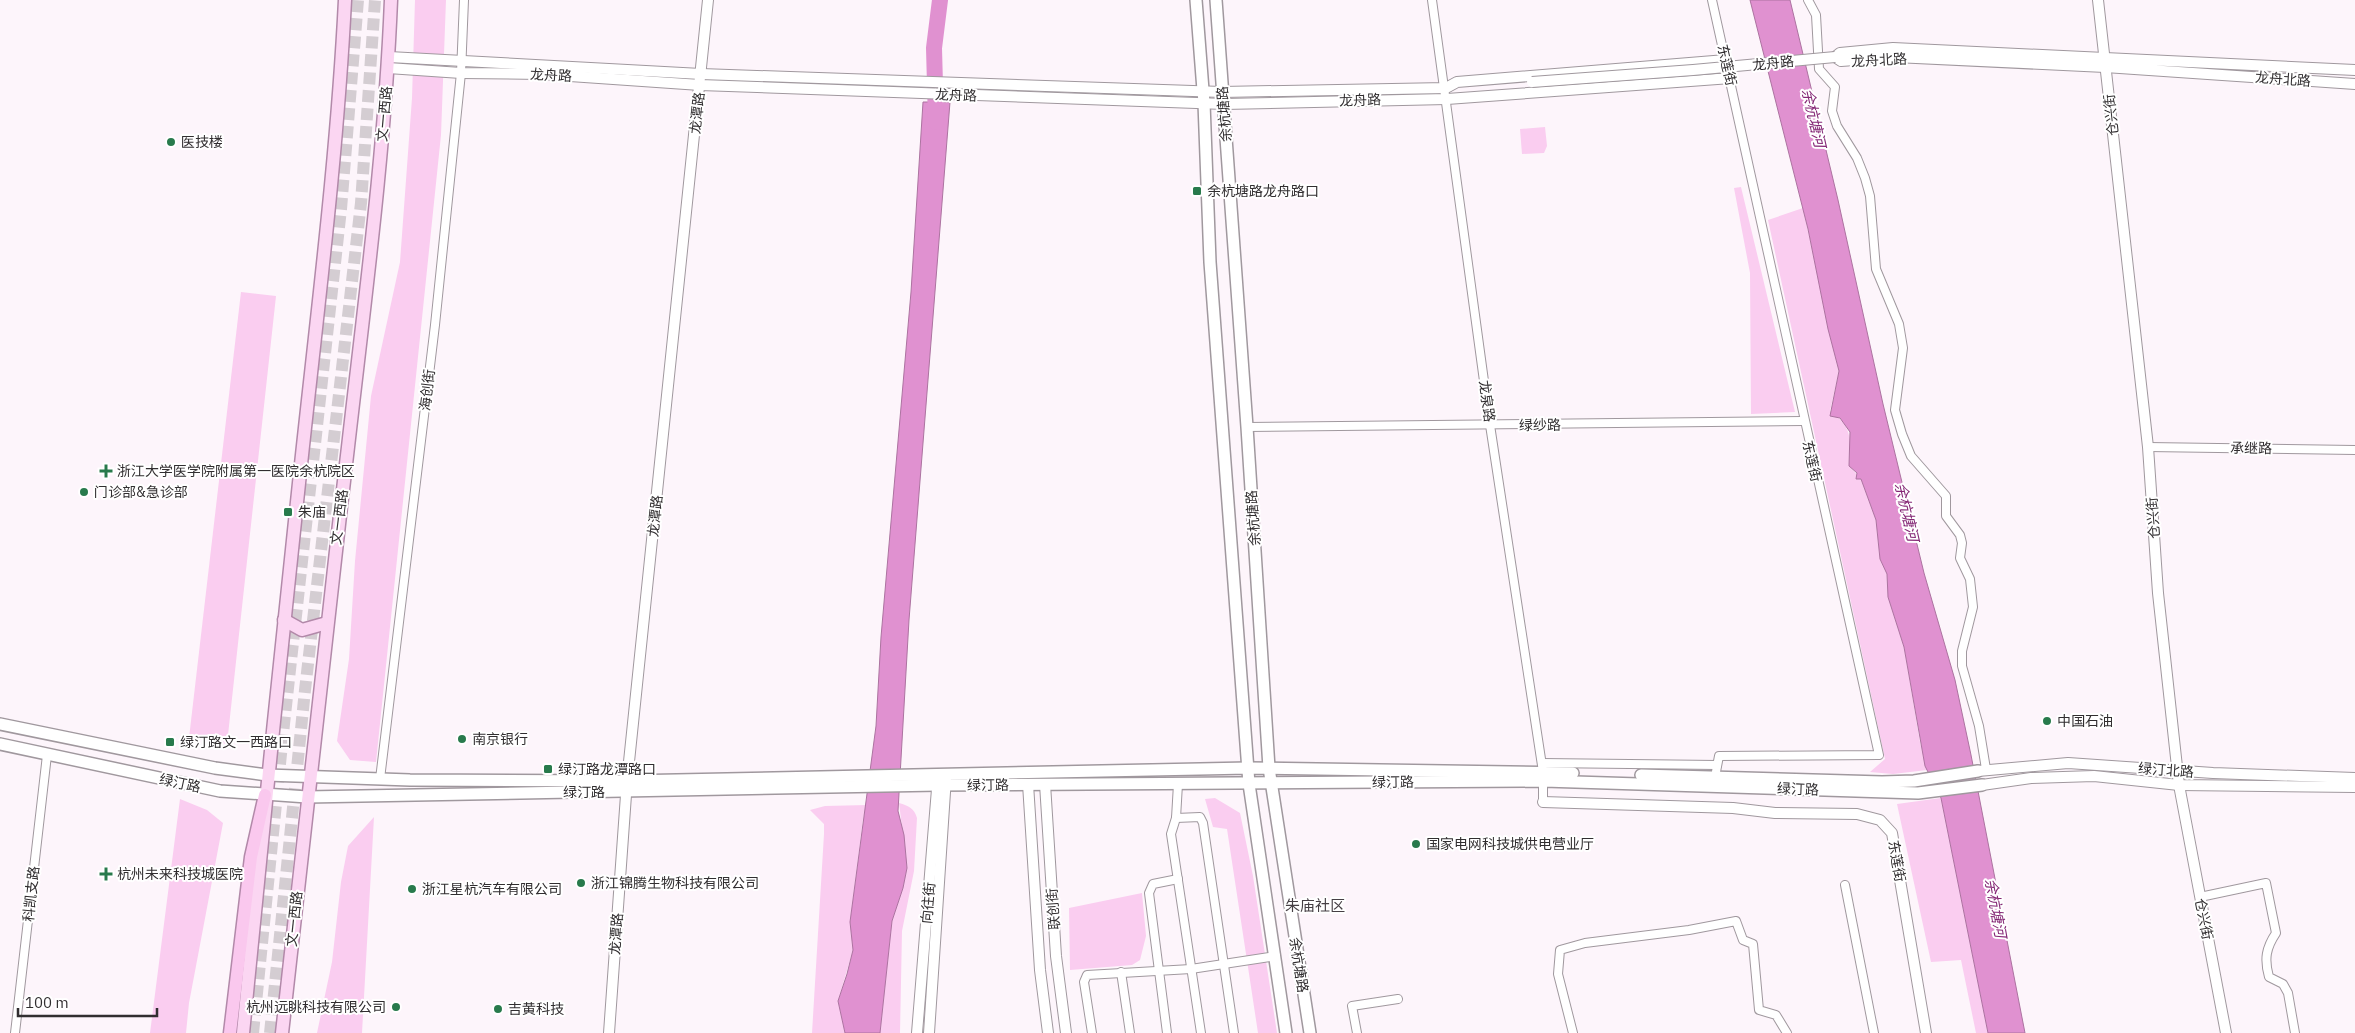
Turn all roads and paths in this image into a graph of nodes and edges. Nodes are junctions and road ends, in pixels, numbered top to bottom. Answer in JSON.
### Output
{"nodes":[{"id":1,"x":345,"y":0,"type":"edge"},
{"id":2,"x":391,"y":0,"type":"edge"},
{"id":3,"x":464,"y":0,"type":"edge"},
{"id":4,"x":708,"y":0,"type":"edge"},
{"id":5,"x":1196,"y":0,"type":"edge"},
{"id":6,"x":1216,"y":0,"type":"edge"},
{"id":7,"x":1432,"y":0,"type":"edge"},
{"id":8,"x":1712,"y":0,"type":"edge"},
{"id":9,"x":1808,"y":0,"type":"edge"},
{"id":10,"x":2098,"y":0,"type":"edge"},
{"id":11,"x":1835,"y":57,"type":"joint"},
{"id":12,"x":1726,"y":60,"type":"junction"},
{"id":13,"x":462,"y":61,"type":"junction"},
{"id":14,"x":2105,"y":62,"type":"junction"},
{"id":15,"x":388,"y":63,"type":"junction"},
{"id":16,"x":2355,"y":70,"type":"edge"},
{"id":17,"x":461,"y":73,"type":"junction"},
{"id":18,"x":701,"y":74,"type":"junction"},
{"id":19,"x":1514,"y":76,"type":"junction"},
{"id":20,"x":1731,"y":78,"type":"junction"},
{"id":21,"x":1532,"y":82,"type":"junction"},
{"id":22,"x":2355,"y":84,"type":"edge"},
{"id":23,"x":700,"y":85,"type":"junction"},
{"id":24,"x":1446,"y":88,"type":"junction"},
{"id":25,"x":1203,"y":91,"type":"junction"},
{"id":26,"x":1222,"y":92,"type":"junction"},
{"id":27,"x":1524,"y":92,"type":"junction"},
{"id":28,"x":1447,"y":99,"type":"junction"},
{"id":29,"x":1204,"y":103,"type":"junction"},
{"id":30,"x":1224,"y":104,"type":"junction"},
{"id":31,"x":1803,"y":421,"type":"junction"},
{"id":32,"x":1490,"y":425,"type":"junction"},
{"id":33,"x":1247,"y":427,"type":"junction"},
{"id":34,"x":2148,"y":447,"type":"junction"},
{"id":35,"x":2355,"y":450,"type":"edge"},
{"id":36,"x":284,"y":620,"type":"junction"},
{"id":37,"x":327,"y":623,"type":"junction"},
{"id":38,"x":0,"y":724,"type":"edge"},
{"id":39,"x":0,"y":744,"type":"edge"},
{"id":40,"x":47,"y":755,"type":"junction"},
{"id":41,"x":1248,"y":768,"type":"junction"},
{"id":42,"x":1268,"y":768,"type":"junction"},
{"id":43,"x":1982,"y":770,"type":"junction"},
{"id":44,"x":1716,"y":771,"type":"junction"},
{"id":45,"x":1543,"y":772,"type":"junction"},
{"id":46,"x":2178,"y":772,"type":"junction"},
{"id":47,"x":267,"y":775,"type":"junction"},
{"id":48,"x":309,"y":776,"type":"junction"},
{"id":49,"x":2355,"y":778,"type":"edge"},
{"id":50,"x":380,"y":779,"type":"junction"},
{"id":51,"x":942,"y":780,"type":"junction"},
{"id":52,"x":1028,"y":784,"type":"junction"},
{"id":53,"x":1045,"y":784,"type":"junction"},
{"id":54,"x":1178,"y":784,"type":"junction"},
{"id":55,"x":1249,"y":784,"type":"junction"},
{"id":56,"x":1270,"y":784,"type":"junction"},
{"id":57,"x":1982,"y":785,"type":"joint"},
{"id":58,"x":2179,"y":785,"type":"junction"},
{"id":59,"x":626,"y":786,"type":"junction"},
{"id":60,"x":2355,"y":787,"type":"edge"},
{"id":61,"x":265,"y":796,"type":"junction"},
{"id":62,"x":307,"y":797,"type":"junction"},
{"id":63,"x":1543,"y":802,"type":"joint"},
{"id":64,"x":1176,"y":818,"type":"junction"},
{"id":65,"x":1178,"y":879,"type":"junction"},
{"id":66,"x":1845,"y":885,"type":"dead end"},
{"id":67,"x":2200,"y":897,"type":"junction"},
{"id":68,"x":1276,"y":956,"type":"junction"},
{"id":69,"x":1224,"y":963,"type":"junction"},
{"id":70,"x":1191,"y":969,"type":"junction"},
{"id":71,"x":1159,"y":970,"type":"junction"},
{"id":72,"x":1121,"y":972,"type":"junction"},
{"id":73,"x":1398,"y":999,"type":"dead end"},
{"id":74,"x":15,"y":1033,"type":"edge"},
{"id":75,"x":230,"y":1033,"type":"edge"},
{"id":76,"x":243,"y":1033,"type":"edge"},
{"id":77,"x":282,"y":1033,"type":"edge"},
{"id":78,"x":609,"y":1033,"type":"edge"},
{"id":79,"x":917,"y":1033,"type":"edge"},
{"id":80,"x":929,"y":1033,"type":"edge"},
{"id":81,"x":1048,"y":1033,"type":"edge"},
{"id":82,"x":1066,"y":1033,"type":"edge"},
{"id":83,"x":1092,"y":1033,"type":"edge"},
{"id":84,"x":1130,"y":1033,"type":"edge"},
{"id":85,"x":1167,"y":1033,"type":"edge"},
{"id":86,"x":1201,"y":1033,"type":"edge"},
{"id":87,"x":1234,"y":1033,"type":"edge"},
{"id":88,"x":1286,"y":1033,"type":"edge"},
{"id":89,"x":1310,"y":1033,"type":"edge"},
{"id":90,"x":1357,"y":1033,"type":"edge"},
{"id":91,"x":1573,"y":1033,"type":"edge"},
{"id":92,"x":1787,"y":1033,"type":"edge"},
{"id":93,"x":1874,"y":1033,"type":"edge"},
{"id":94,"x":1926,"y":1033,"type":"edge"},
{"id":95,"x":2226,"y":1033,"type":"edge"},
{"id":96,"x":2295,"y":1033,"type":"edge"}],
"edges":[{"from":1,"to":36,"type":"main road"},
{"from":2,"to":15,"type":"main road","name":"文一西路"},
{"from":3,"to":13,"type":"street","name":"海创街"},
{"from":4,"to":18,"type":"street","name":"龙潭路"},
{"from":5,"to":25,"type":"main road","name":"余杭塘路"},
{"from":6,"to":26,"type":"main road","name":"余杭塘路"},
{"from":7,"to":24,"type":"street","name":"龙泉路"},
{"from":8,"to":12,"type":"street","name":"东莲街"},
{"from":9,"to":43,"type":"street"},
{"from":10,"to":14,"type":"street","name":"仓兴街"},
{"from":11,"to":14,"type":"street","name":"龙舟北路"},
{"from":11,"to":21,"type":"street","name":"龙舟路","bridge":true},
{"from":12,"to":19,"type":"street","name":"龙舟路"},
{"from":12,"to":20,"type":"street","name":"东莲街"},
{"from":13,"to":15,"type":"street","name":"龙舟路"},
{"from":13,"to":17,"type":"street","name":"海创街"},
{"from":13,"to":18,"type":"street","name":"龙舟路"},
{"from":14,"to":16,"type":"street","name":"龙舟北路"},
{"from":14,"to":22,"type":"street","name":"龙舟北路"},
{"from":14,"to":34,"type":"street","name":"仓兴街"},
{"from":15,"to":17,"type":"street","name":"龙舟路"},
{"from":15,"to":37,"type":"main road","name":"文一西路"},
{"from":17,"to":23,"type":"street","name":"龙舟路"},
{"from":17,"to":50,"type":"street","name":"海创街"},
{"from":18,"to":23,"type":"street","name":"龙潭路"},
{"from":18,"to":25,"type":"street","name":"龙舟路"},
{"from":19,"to":21,"type":"street","name":"龙舟路"},
{"from":19,"to":24,"type":"street","name":"龙舟路"},
{"from":20,"to":27,"type":"street","name":"龙舟路"},
{"from":20,"to":31,"type":"street","name":"东莲街"},
{"from":21,"to":27,"type":"street"},
{"from":23,"to":29,"type":"street","name":"龙舟路"},
{"from":23,"to":59,"type":"street","name":"龙潭路"},
{"from":24,"to":26,"type":"street","name":"龙舟路"},
{"from":24,"to":28,"type":"street","name":"龙泉路"},
{"from":25,"to":26,"type":"street","name":"龙舟路"},
{"from":25,"to":29,"type":"main road","name":"余杭塘路"},
{"from":26,"to":30,"type":"main road","name":"余杭塘路"},
{"from":27,"to":28,"type":"street","name":"龙舟路"},
{"from":28,"to":30,"type":"street","name":"龙舟路"},
{"from":28,"to":32,"type":"street","name":"龙泉路"},
{"from":29,"to":30,"type":"street","name":"龙舟路"},
{"from":29,"to":41,"type":"main road","name":"余杭塘路"},
{"from":30,"to":33,"type":"main road","name":"余杭塘路"},
{"from":31,"to":32,"type":"street","name":"绿纱路"},
{"from":31,"to":44,"type":"street","name":"东莲街"},
{"from":32,"to":33,"type":"street","name":"绿纱路"},
{"from":32,"to":45,"type":"street","name":"龙泉路"},
{"from":33,"to":42,"type":"main road","name":"余杭塘路"},
{"from":34,"to":35,"type":"street","name":"承继路"},
{"from":34,"to":46,"type":"street","name":"仓兴街"},
{"from":36,"to":37,"type":"main road"},
{"from":36,"to":47,"type":"main road"},
{"from":37,"to":48,"type":"main road","name":"文一西路"},
{"from":38,"to":47,"type":"main road","name":"绿汀路"},
{"from":39,"to":40,"type":"main road","name":"绿汀路"},
{"from":40,"to":61,"type":"main road","name":"绿汀路"},
{"from":40,"to":74,"type":"street","name":"科凯支路"},
{"from":41,"to":42,"type":"main road","name":"绿汀路"},
{"from":41,"to":51,"type":"main road","name":"绿汀路"},
{"from":41,"to":55,"type":"main road","name":"余杭塘路"},
{"from":42,"to":45,"type":"main road","name":"绿汀路"},
{"from":42,"to":56,"type":"main road","name":"余杭塘路"},
{"from":43,"to":44,"type":"main road","name":"绿汀路"},
{"from":43,"to":46,"type":"street","name":"绿汀北路"},
{"from":44,"to":45,"type":"main road","name":"绿汀路"},
{"from":45,"to":56,"type":"main road","name":"绿汀路"},
{"from":45,"to":57,"type":"main road","name":"绿汀路"},
{"from":45,"to":63,"type":"street","name":"龙泉路"},
{"from":46,"to":49,"type":"street","name":"绿汀北路"},
{"from":46,"to":58,"type":"street","name":"仓兴街"},
{"from":47,"to":48,"type":"main road","name":"绿汀路"},
{"from":47,"to":61,"type":"main road"},
{"from":48,"to":50,"type":"main road","name":"绿汀路"},
{"from":48,"to":62,"type":"main road","name":"文一西路"},
{"from":50,"to":59,"type":"main road","name":"绿汀路"},
{"from":51,"to":52,"type":"main road","name":"绿汀路"},
{"from":51,"to":59,"type":"main road","name":"绿汀路"},
{"from":51,"to":59,"type":"main road","name":"绿汀路"},
{"from":51,"to":79,"type":"street","name":"向往街"},
{"from":51,"to":80,"type":"street","name":"向往街"},
{"from":52,"to":53,"type":"main road","name":"绿汀路"},
{"from":52,"to":81,"type":"street","name":"联创街"},
{"from":53,"to":54,"type":"main road","name":"绿汀路"},
{"from":53,"to":82,"type":"street","name":"联创街"},
{"from":54,"to":55,"type":"main road","name":"绿汀路"},
{"from":54,"to":64,"type":"street"},
{"from":55,"to":56,"type":"main road","name":"绿汀路"},
{"from":55,"to":68,"type":"main road","name":"余杭塘路"},
{"from":56,"to":89,"type":"main road","name":"余杭塘路"},
{"from":57,"to":58,"type":"street","name":"绿汀北路"},
{"from":58,"to":60,"type":"street","name":"绿汀北路"},
{"from":58,"to":67,"type":"street","name":"仓兴街"},
{"from":59,"to":62,"type":"main road","name":"绿汀路"},
{"from":59,"to":78,"type":"street","name":"龙潭路"},
{"from":61,"to":62,"type":"main road","name":"绿汀路"},
{"from":61,"to":75,"type":"highway"},
{"from":61,"to":76,"type":"main road"},
{"from":62,"to":77,"type":"main road","name":"文一西路"},
{"from":63,"to":94,"type":"street","name":"东莲街"},
{"from":64,"to":65,"type":"street"},
{"from":64,"to":69,"type":"street"},
{"from":65,"to":70,"type":"street"},
{"from":65,"to":71,"type":"street"},
{"from":66,"to":93,"type":"street"},
{"from":67,"to":95,"type":"street","name":"仓兴街"},
{"from":67,"to":96,"type":"street"},
{"from":68,"to":69,"type":"street"},
{"from":68,"to":88,"type":"main road","name":"余杭塘路"},
{"from":69,"to":70,"type":"street"},
{"from":69,"to":87,"type":"street"},
{"from":70,"to":71,"type":"street"},
{"from":70,"to":86,"type":"street"},
{"from":71,"to":72,"type":"street"},
{"from":71,"to":85,"type":"street"},
{"from":72,"to":83,"type":"street"},
{"from":72,"to":84,"type":"street"},
{"from":73,"to":90,"type":"street"},
{"from":91,"to":92,"type":"street"}]}
